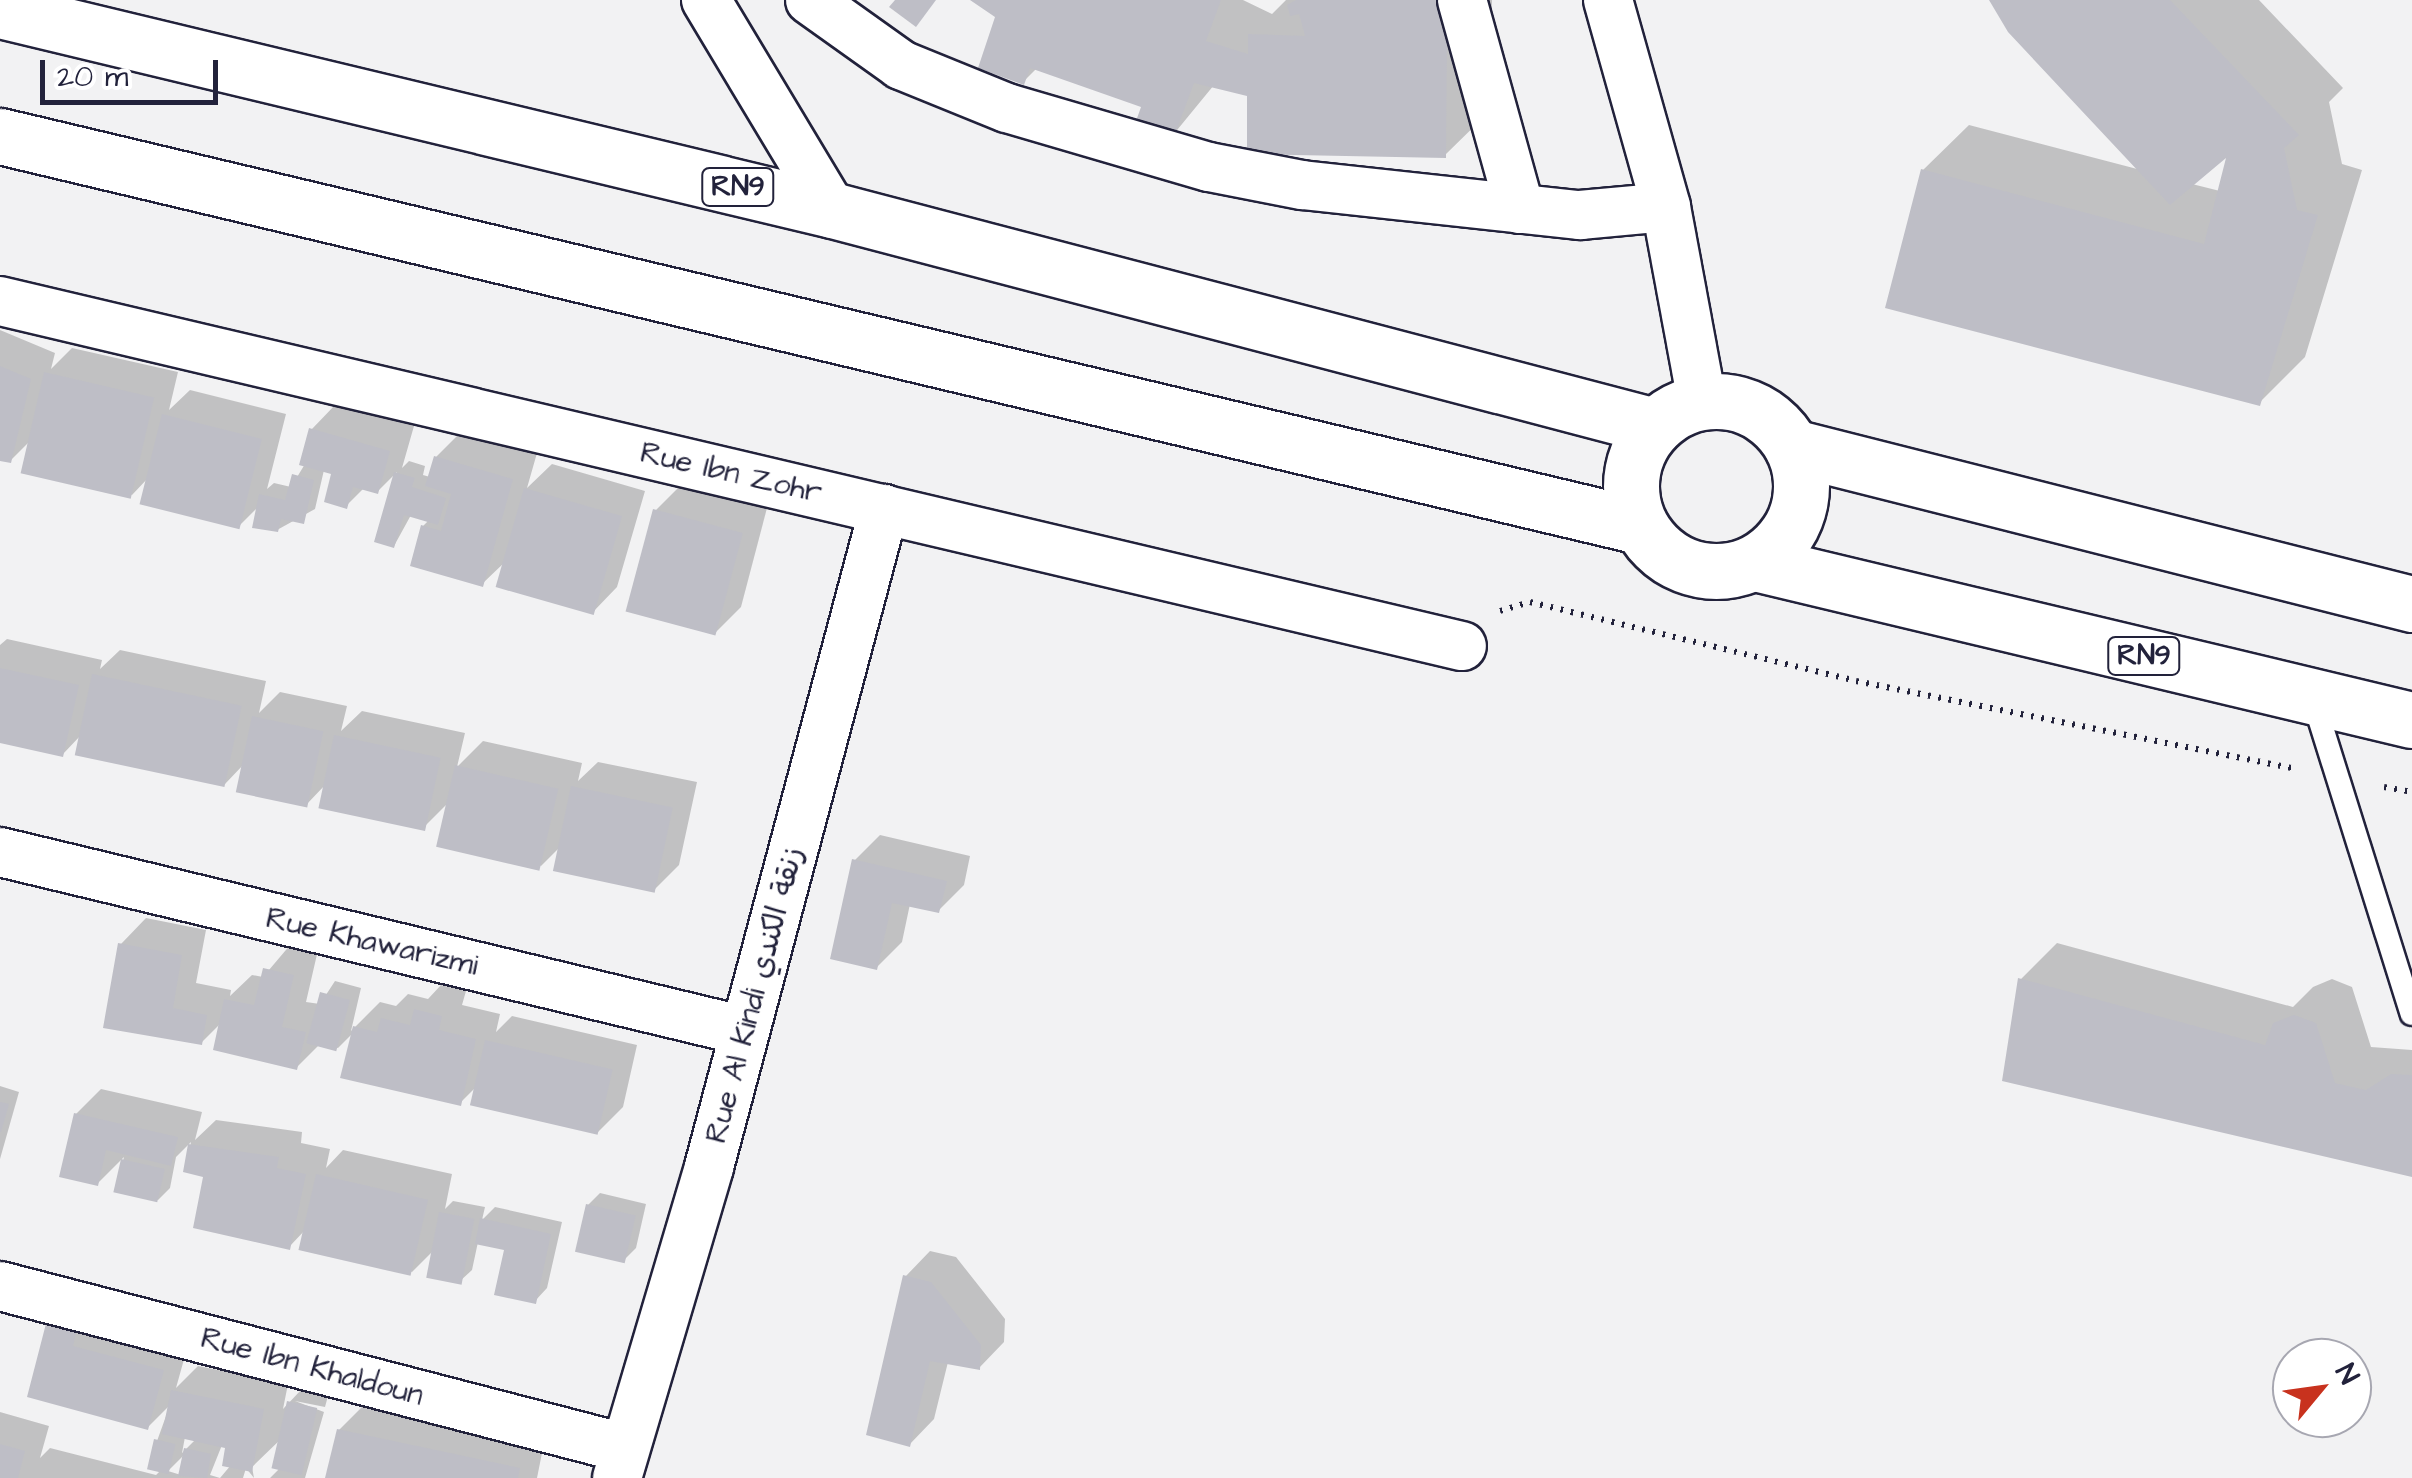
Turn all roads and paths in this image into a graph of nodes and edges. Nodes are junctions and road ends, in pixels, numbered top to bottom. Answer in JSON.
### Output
{"nodes":[{"id":1,"x":810,"y":0,"type":"edge"},
{"id":2,"x":1462,"y":0,"type":"edge"},
{"id":3,"x":1608,"y":0,"type":"edge"},
{"id":4,"x":708,"y":1,"type":"edge"},
{"id":5,"x":0,"y":10,"type":"edge"},
{"id":6,"x":0,"y":136,"type":"edge"},
{"id":7,"x":1666,"y":207,"type":"junction"},
{"id":8,"x":1520,"y":209,"type":"junction"},
{"id":9,"x":832,"y":210,"type":"junction"},
{"id":10,"x":0,"y":301,"type":"edge"},
{"id":11,"x":1678,"y":414,"type":"junction"},
{"id":12,"x":1792,"y":447,"type":"junction"},
{"id":13,"x":884,"y":509,"type":"junction"},
{"id":14,"x":1640,"y":526,"type":"junction"},
{"id":15,"x":1756,"y":563,"type":"junction"},
{"id":16,"x":2412,"y":604,"type":"edge"},
{"id":17,"x":1462,"y":646,"type":"joint"},
{"id":18,"x":2312,"y":696,"type":"junction"},
{"id":19,"x":2412,"y":720,"type":"edge"},
{"id":20,"x":2340,"y":777,"type":"junction"},
{"id":21,"x":2412,"y":792,"type":"edge"},
{"id":22,"x":0,"y":852,"type":"edge"},
{"id":23,"x":2412,"y":1014,"type":"edge"},
{"id":24,"x":744,"y":1031,"type":"junction"},
{"id":25,"x":0,"y":1286,"type":"edge"},
{"id":26,"x":621,"y":1463,"type":"edge"}],
"edges":[{"from":1,"to":8,"type":"street"},
{"from":2,"to":8,"type":"street"},
{"from":3,"to":7,"type":"street"},
{"from":4,"to":9,"type":"street"},
{"from":5,"to":9,"type":"main road","number":"RN9"},
{"from":6,"to":14,"type":"main road"},
{"from":7,"to":8,"type":"street"},
{"from":7,"to":11,"type":"street"},
{"from":9,"to":11,"type":"main road","number":"RN9"},
{"from":10,"to":13,"type":"street","name":"Rue Ibn Zohr"},
{"from":11,"to":12,"type":"main road","number":"RN9"},
{"from":11,"to":14,"type":"main road"},
{"from":12,"to":15,"type":"main road"},
{"from":12,"to":16,"type":"main road"},
{"from":13,"to":17,"type":"street","name":"Rue Ibn Zohr"},
{"from":13,"to":24,"type":"street","name":"Rue Al Kindi زنقة الكندي"},
{"from":14,"to":15,"type":"main road","number":"RN9"},
{"from":15,"to":18,"type":"main road","number":"RN9"},
{"from":17,"to":20,"type":"path"},
{"from":18,"to":19,"type":"main road","number":"RN9"},
{"from":18,"to":20,"type":"lane"},
{"from":20,"to":21,"type":"path"},
{"from":20,"to":23,"type":"lane"},
{"from":22,"to":24,"type":"street","name":"Rue Khawarizmi"},
{"from":24,"to":26,"type":"street","name":"Rue Al Kindi زنقة الكندي"},
{"from":25,"to":26,"type":"street","name":"Rue Ibn Khaldoun"}]}
